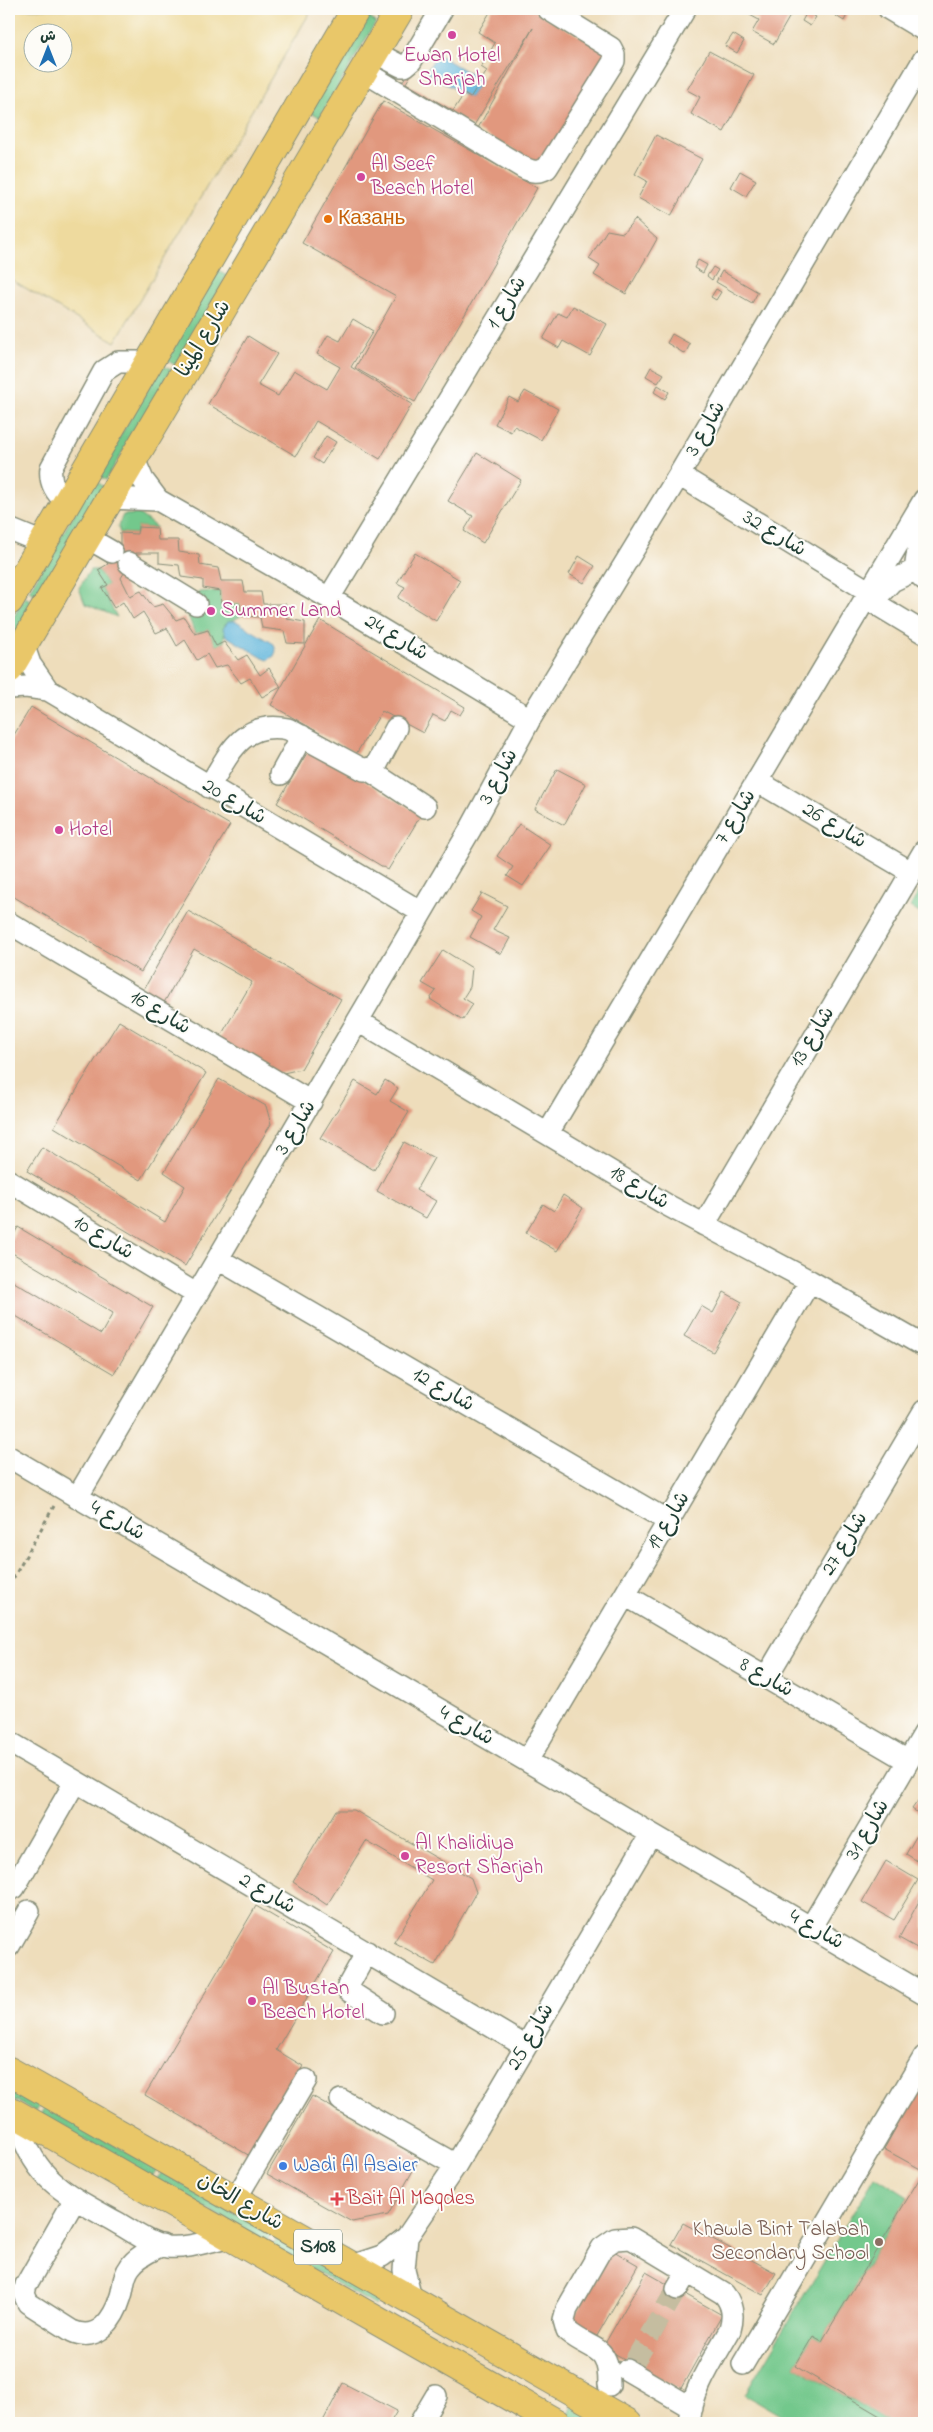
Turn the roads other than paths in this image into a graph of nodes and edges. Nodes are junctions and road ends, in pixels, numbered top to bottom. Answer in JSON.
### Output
{"nodes":[{"id":1,"x":356,"y":9,"type":"edge"},
{"id":2,"x":400,"y":9,"type":"edge"},
{"id":3,"x":442,"y":9,"type":"edge"},
{"id":4,"x":548,"y":9,"type":"edge"},
{"id":5,"x":685,"y":9,"type":"edge"},
{"id":6,"x":889,"y":9,"type":"edge"},
{"id":7,"x":924,"y":30,"type":"edge"},
{"id":8,"x":924,"y":59,"type":"edge"},
{"id":9,"x":368,"y":61,"type":"junction"},
{"id":10,"x":282,"y":135,"type":"junction"},
{"id":11,"x":272,"y":224,"type":"junction"},
{"id":12,"x":133,"y":457,"type":"junction"},
{"id":13,"x":679,"y":475,"type":"junction"},
{"id":14,"x":109,"y":498,"type":"junction"},
{"id":15,"x":158,"y":500,"type":"junction"},
{"id":16,"x":924,"y":500,"type":"edge"},
{"id":17,"x":9,"y":529,"type":"edge"},
{"id":18,"x":86,"y":537,"type":"junction"},
{"id":19,"x":924,"y":537,"type":"edge"},
{"id":20,"x":43,"y":543,"type":"junction"},
{"id":21,"x":920,"y":574,"type":"edge"},
{"id":22,"x":869,"y":597,"type":"junction"},
{"id":23,"x":329,"y":598,"type":"junction"},
{"id":24,"x":9,"y":601,"type":"edge"},
{"id":25,"x":196,"y":604,"type":"dead end"},
{"id":26,"x":924,"y":633,"type":"edge"},
{"id":27,"x":23,"y":644,"type":"junction"},
{"id":28,"x":9,"y":669,"type":"edge"},
{"id":29,"x":9,"y":688,"type":"edge"},
{"id":30,"x":48,"y":690,"type":"junction"},
{"id":31,"x":530,"y":719,"type":"junction"},
{"id":32,"x":396,"y":728,"type":"dead end"},
{"id":33,"x":302,"y":736,"type":"junction"},
{"id":34,"x":369,"y":770,"type":"junction"},
{"id":35,"x":280,"y":774,"type":"dead end"},
{"id":36,"x":758,"y":781,"type":"junction"},
{"id":37,"x":210,"y":787,"type":"junction"},
{"id":38,"x":425,"y":806,"type":"dead end"},
{"id":39,"x":924,"y":851,"type":"edge"},
{"id":40,"x":911,"y":872,"type":"junction"},
{"id":41,"x":421,"y":912,"type":"junction"},
{"id":42,"x":9,"y":923,"type":"edge"},
{"id":43,"x":358,"y":1021,"type":"junction"},
{"id":44,"x":311,"y":1102,"type":"junction"},
{"id":45,"x":548,"y":1133,"type":"junction"},
{"id":46,"x":9,"y":1181,"type":"edge"},
{"id":47,"x":704,"y":1225,"type":"junction"},
{"id":48,"x":218,"y":1259,"type":"junction"},
{"id":49,"x":810,"y":1280,"type":"junction"},
{"id":50,"x":196,"y":1294,"type":"junction"},
{"id":51,"x":924,"y":1346,"type":"edge"},
{"id":52,"x":924,"y":1411,"type":"edge"},
{"id":53,"x":9,"y":1457,"type":"edge"},
{"id":54,"x":70,"y":1494,"type":"junction"},
{"id":55,"x":668,"y":1521,"type":"junction"},
{"id":56,"x":625,"y":1595,"type":"junction"},
{"id":57,"x":766,"y":1678,"type":"junction"},
{"id":58,"x":924,"y":1734,"type":"edge"},
{"id":59,"x":9,"y":1742,"type":"edge"},
{"id":60,"x":527,"y":1761,"type":"junction"},
{"id":61,"x":908,"y":1762,"type":"junction"},
{"id":62,"x":76,"y":1782,"type":"junction"},
{"id":63,"x":651,"y":1834,"type":"junction"},
{"id":64,"x":14,"y":1888,"type":"dead end"},
{"id":65,"x":29,"y":1911,"type":"dead end"},
{"id":66,"x":811,"y":1927,"type":"junction"},
{"id":67,"x":9,"y":1946,"type":"edge"},
{"id":68,"x":366,"y":1952,"type":"junction"},
{"id":69,"x":924,"y":1994,"type":"edge"},
{"id":70,"x":383,"y":2013,"type":"dead end"},
{"id":71,"x":526,"y":2046,"type":"junction"},
{"id":72,"x":924,"y":2057,"type":"edge"},
{"id":73,"x":9,"y":2071,"type":"edge"},
{"id":74,"x":306,"y":2080,"type":"dead end"},
{"id":75,"x":341,"y":2100,"type":"dead end"},
{"id":76,"x":12,"y":2112,"type":"edge"},
{"id":77,"x":456,"y":2165,"type":"junction"},
{"id":78,"x":75,"y":2199,"type":"junction"},
{"id":79,"x":235,"y":2200,"type":"junction"},
{"id":80,"x":228,"y":2236,"type":"junction"},
{"id":81,"x":407,"y":2238,"type":"junction"},
{"id":82,"x":162,"y":2245,"type":"junction"},
{"id":83,"x":352,"y":2266,"type":"junction"},
{"id":84,"x":412,"y":2301,"type":"junction"},
{"id":85,"x":743,"y":2364,"type":"dead end"},
{"id":86,"x":609,"y":2385,"type":"junction"},
{"id":87,"x":436,"y":2396,"type":"dead end"},
{"id":88,"x":585,"y":2399,"type":"junction"},
{"id":89,"x":690,"y":2416,"type":"edge"},
{"id":90,"x":420,"y":2423,"type":"edge"},
{"id":91,"x":556,"y":2423,"type":"edge"},
{"id":92,"x":628,"y":2423,"type":"edge"}],
"edges":[{"from":1,"to":10,"type":"main road","name":"شارع المينا"},
{"from":2,"to":9,"type":"main road","name":"شارع المينا"},
{"from":3,"to":9,"type":"street"},
{"from":4,"to":9,"type":"street"},
{"from":5,"to":23,"type":"street","name":"شارع 1"},
{"from":6,"to":7,"type":"street"},
{"from":8,"to":13,"type":"street","name":"شارع 3"},
{"from":9,"to":11,"type":"main road","name":"شارع المينا"},
{"from":10,"to":11,"type":"main road"},
{"from":10,"to":20,"type":"main road","name":"شارع المينا"},
{"from":11,"to":12,"type":"main road","name":"شارع المينا"},
{"from":12,"to":14,"type":"main road","name":"شارع المينا"},
{"from":12,"to":15,"type":"street","name":"شارع 24"},
{"from":13,"to":22,"type":"street","name":"شارع 32"},
{"from":13,"to":31,"type":"street","name":"شارع 3"},
{"from":14,"to":15,"type":"street","name":"شارع 24"},
{"from":14,"to":18,"type":"main road","name":"شارع المينا"},
{"from":15,"to":23,"type":"street","name":"شارع 24"},
{"from":16,"to":22,"type":"street","name":"شارع 7"},
{"from":17,"to":20,"type":"street"},
{"from":18,"to":25,"type":"street"},
{"from":18,"to":27,"type":"main road","name":"شارع المينا"},
{"from":19,"to":21,"type":"street"},
{"from":20,"to":24,"type":"main road","name":"شارع المينا"},
{"from":21,"to":22,"type":"street"},
{"from":22,"to":26,"type":"street","name":"شارع 32"},
{"from":22,"to":36,"type":"street","name":"شارع 7"},
{"from":23,"to":31,"type":"street","name":"شارع 24"},
{"from":27,"to":28,"type":"main road","name":"شارع المينا"},
{"from":27,"to":30,"type":"street","name":"شارع 20"},
{"from":29,"to":30,"type":"street","name":"شارع 20"},
{"from":30,"to":37,"type":"street","name":"شارع 20"},
{"from":31,"to":41,"type":"street","name":"شارع 3"},
{"from":32,"to":34,"type":"street"},
{"from":33,"to":34,"type":"street"},
{"from":33,"to":35,"type":"street"},
{"from":33,"to":37,"type":"street"},
{"from":34,"to":38,"type":"street"},
{"from":36,"to":40,"type":"street","name":"شارع 26"},
{"from":36,"to":45,"type":"street","name":"شارع 7"},
{"from":37,"to":41,"type":"street","name":"شارع 20"},
{"from":39,"to":40,"type":"street","name":"شارع 13"},
{"from":40,"to":47,"type":"street","name":"شارع 13"},
{"from":41,"to":43,"type":"street","name":"شارع 3"},
{"from":42,"to":44,"type":"street","name":"شارع 16"},
{"from":43,"to":44,"type":"street","name":"شارع 3"},
{"from":43,"to":45,"type":"street","name":"شارع 18"},
{"from":44,"to":48,"type":"street","name":"شارع 3"},
{"from":45,"to":47,"type":"street","name":"شارع 18"},
{"from":46,"to":50,"type":"street","name":"شارع 10"},
{"from":47,"to":49,"type":"street","name":"شارع 18"},
{"from":48,"to":50,"type":"street","name":"شارع 3"},
{"from":48,"to":55,"type":"street","name":"شارع 12"},
{"from":49,"to":51,"type":"street","name":"شارع 18"},
{"from":49,"to":55,"type":"street","name":"شارع 19"},
{"from":50,"to":54,"type":"street","name":"شارع 3"},
{"from":52,"to":57,"type":"street","name":"شارع 27"},
{"from":53,"to":54,"type":"street","name":"شارع 4"},
{"from":54,"to":60,"type":"street","name":"شارع 4"},
{"from":55,"to":56,"type":"street","name":"شارع 19"},
{"from":56,"to":57,"type":"street","name":"شارع 8"},
{"from":56,"to":60,"type":"street","name":"شارع 19"},
{"from":57,"to":61,"type":"street","name":"شارع 8"},
{"from":58,"to":61,"type":"street","name":"شارع 31"},
{"from":59,"to":62,"type":"street","name":"شارع 2"},
{"from":60,"to":63,"type":"street","name":"شارع 4"},
{"from":61,"to":66,"type":"street","name":"شارع 31"},
{"from":62,"to":64,"type":"street"},
{"from":62,"to":68,"type":"street","name":"شارع 2"},
{"from":63,"to":66,"type":"street","name":"شارع 4"},
{"from":63,"to":71,"type":"street","name":"شارع 25"},
{"from":65,"to":67,"type":"street"},
{"from":66,"to":69,"type":"street","name":"شارع 4"},
{"from":68,"to":70,"type":"street"},
{"from":68,"to":71,"type":"street","name":"شارع 2"},
{"from":71,"to":77,"type":"street","name":"شارع 25"},
{"from":72,"to":85,"type":"street"},
{"from":73,"to":79,"type":"main road","name":"شارع الخان","number":"S108"},
{"from":74,"to":79,"type":"street"},
{"from":75,"to":77,"type":"street"},
{"from":76,"to":78,"type":"street"},
{"from":76,"to":80,"type":"main road","name":"شارع الخان","number":"S108"},
{"from":77,"to":81,"type":"street","name":"شارع 25"},
{"from":78,"to":82,"type":"street"},
{"from":78,"to":82,"type":"street"},
{"from":79,"to":83,"type":"main road","name":"شارع الخان","number":"S108"},
{"from":80,"to":82,"type":"street"},
{"from":80,"to":91,"type":"main road","name":"شارع الخان","number":"S108"},
{"from":81,"to":83,"type":"street","name":"شارع 25"},
{"from":81,"to":84,"type":"street","name":"شارع 25"},
{"from":83,"to":84,"type":"main road","name":"شارع الخان","number":"S108"},
{"from":84,"to":88,"type":"main road","name":"شارع الخان","number":"S108"},
{"from":86,"to":88,"type":"street"},
{"from":86,"to":89,"type":"street"},
{"from":86,"to":89,"type":"street"},
{"from":87,"to":90,"type":"street"},
{"from":88,"to":92,"type":"main road","name":"شارع الخان","number":"S108"}]}
